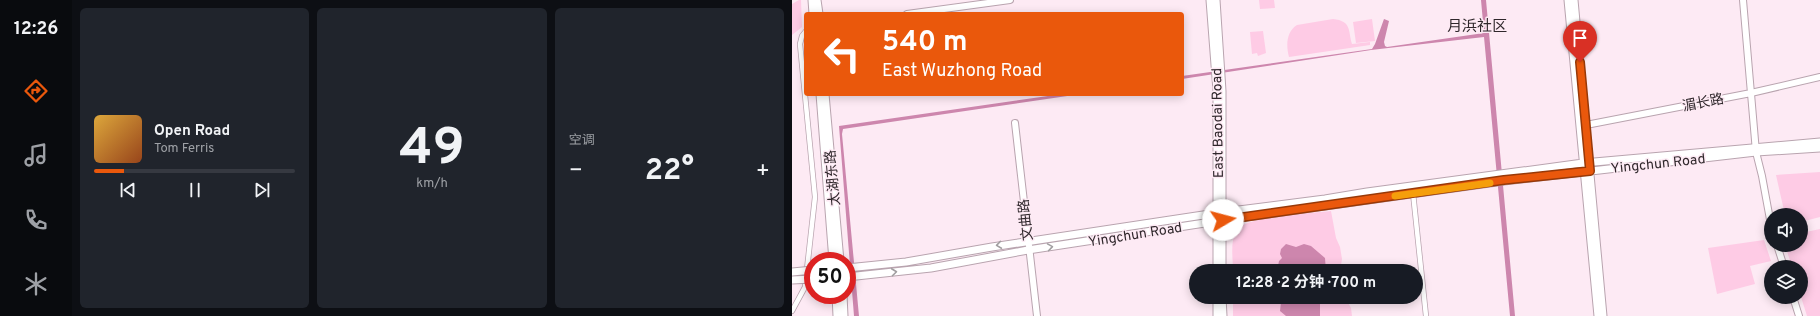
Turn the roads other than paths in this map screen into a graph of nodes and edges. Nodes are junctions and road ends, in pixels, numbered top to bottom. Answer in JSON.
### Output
{"nodes":[{"id":1,"x":812,"y":0,"type":"edge"},
{"id":2,"x":817,"y":0,"type":"edge"},
{"id":3,"x":1010,"y":0,"type":"edge"},
{"id":4,"x":1210,"y":0,"type":"edge"},
{"id":5,"x":1216,"y":0,"type":"edge"},
{"id":6,"x":1568,"y":0,"type":"edge"},
{"id":7,"x":1574,"y":0,"type":"edge"},
{"id":8,"x":1743,"y":0,"type":"edge"},
{"id":9,"x":813,"y":12,"type":"edge"},
{"id":10,"x":818,"y":12,"type":"edge"},
{"id":11,"x":922,"y":12,"type":"edge"},
{"id":12,"x":804,"y":34,"type":"edge"},
{"id":13,"x":1219,"y":71,"type":"junction"},
{"id":14,"x":1820,"y":77,"type":"edge"},
{"id":15,"x":804,"y":85,"type":"edge"},
{"id":16,"x":1751,"y":93,"type":"junction"},
{"id":17,"x":805,"y":96,"type":"edge"},
{"id":18,"x":820,"y":96,"type":"edge"},
{"id":19,"x":825,"y":96,"type":"edge"},
{"id":20,"x":1015,"y":123,"type":"dead end"},
{"id":21,"x":1586,"y":125,"type":"junction"},
{"id":22,"x":1820,"y":142,"type":"edge"},
{"id":23,"x":1820,"y":148,"type":"edge"},
{"id":24,"x":1756,"y":150,"type":"junction"},
{"id":25,"x":1586,"y":163,"type":"junction"},
{"id":26,"x":1587,"y":171,"type":"junction"},
{"id":27,"x":1501,"y":178,"type":"junction"},
{"id":28,"x":1413,"y":193,"type":"junction"},
{"id":29,"x":1768,"y":208,"type":"edge"},
{"id":30,"x":1220,"y":212,"type":"junction"},
{"id":31,"x":1221,"y":221,"type":"junction"},
{"id":32,"x":1027,"y":242,"type":"junction"},
{"id":33,"x":1028,"y":250,"type":"junction"},
{"id":34,"x":832,"y":252,"type":"edge"},
{"id":35,"x":839,"y":252,"type":"edge"},
{"id":36,"x":1218,"y":264,"type":"edge"},
{"id":37,"x":1222,"y":264,"type":"edge"},
{"id":38,"x":856,"y":267,"type":"edge"},
{"id":39,"x":804,"y":271,"type":"edge"},
{"id":40,"x":792,"y":272,"type":"edge"},
{"id":41,"x":856,"y":276,"type":"edge"},
{"id":42,"x":804,"y":279,"type":"edge"},
{"id":43,"x":792,"y":280,"type":"edge"},
{"id":44,"x":836,"y":304,"type":"edge"},
{"id":45,"x":843,"y":304,"type":"edge"},
{"id":46,"x":1217,"y":304,"type":"edge"},
{"id":47,"x":1222,"y":304,"type":"edge"},
{"id":48,"x":1795,"y":304,"type":"edge"},
{"id":49,"x":792,"y":312,"type":"edge"},
{"id":50,"x":792,"y":316,"type":"edge"},
{"id":51,"x":837,"y":316,"type":"edge"},
{"id":52,"x":844,"y":316,"type":"edge"},
{"id":53,"x":1037,"y":316,"type":"edge"},
{"id":54,"x":1218,"y":316,"type":"edge"},
{"id":55,"x":1222,"y":316,"type":"edge"},
{"id":56,"x":1426,"y":316,"type":"edge"},
{"id":57,"x":1598,"y":316,"type":"edge"},
{"id":58,"x":1603,"y":316,"type":"edge"},
{"id":59,"x":1799,"y":316,"type":"edge"}],
"edges":[{"from":1,"to":9,"type":"main road"},
{"from":2,"to":10,"type":"main road"},
{"from":3,"to":11,"type":"street"},
{"from":4,"to":13,"type":"main road","name":"East Baodai Road"},
{"from":5,"to":13,"type":"main road","name":"East Baodai Road"},
{"from":6,"to":25,"type":"main road"},
{"from":7,"to":21,"type":"main road"},
{"from":8,"to":16,"type":"street"},
{"from":12,"to":15,"type":"street"},
{"from":13,"to":30,"type":"main road","name":"East Baodai Road"},
{"from":14,"to":16,"type":"street","name":"湄长路"},
{"from":16,"to":21,"type":"street","name":"湄长路"},
{"from":16,"to":24,"type":"street"},
{"from":17,"to":49,"type":"street"},
{"from":18,"to":34,"type":"main road","name":"太湖东路"},
{"from":19,"to":35,"type":"main road","name":"太湖东路"},
{"from":20,"to":32,"type":"street","name":"文曲路"},
{"from":21,"to":25,"type":"main road"},
{"from":22,"to":24,"type":"main road","name":"Yingchun Road"},
{"from":23,"to":24,"type":"main road","name":"Yingchun Road"},
{"from":24,"to":25,"type":"main road","name":"Yingchun Road"},
{"from":24,"to":26,"type":"main road","name":"Yingchun Road"},
{"from":24,"to":29,"type":"street"},
{"from":25,"to":26,"type":"main road"},
{"from":25,"to":27,"type":"main road","name":"Yingchun Road"},
{"from":26,"to":27,"type":"main road","name":"Yingchun Road"},
{"from":26,"to":57,"type":"main road"},
{"from":26,"to":58,"type":"main road"},
{"from":27,"to":28,"type":"main road","name":"Yingchun Road"},
{"from":27,"to":30,"type":"main road","name":"Yingchun Road"},
{"from":28,"to":31,"type":"main road","name":"Yingchun Road"},
{"from":28,"to":56,"type":"street"},
{"from":30,"to":31,"type":"main road","name":"East Baodai Road"},
{"from":30,"to":32,"type":"main road","name":"Yingchun Road"},
{"from":33,"to":31,"type":"main road","name":"Yingchun Road","one_way":true},
{"from":31,"to":36,"type":"main road","name":"East Baodai Road"},
{"from":31,"to":37,"type":"main road","name":"East Baodai Road"},
{"from":32,"to":33,"type":"street","name":"文曲路"},
{"from":32,"to":38,"type":"main road","name":"Yingchun Road","one_way":true},
{"from":41,"to":33,"type":"main road","name":"Yingchun Road","one_way":true},
{"from":33,"to":53,"type":"street","name":"文曲路"},
{"from":39,"to":40,"type":"main road","bridge":true},
{"from":42,"to":43,"type":"main road","bridge":true},
{"from":44,"to":51,"type":"main road"},
{"from":45,"to":52,"type":"main road"},
{"from":46,"to":54,"type":"main road"},
{"from":47,"to":55,"type":"main road"},
{"from":48,"to":59,"type":"street"},
{"from":49,"to":50,"type":"street"}]}
